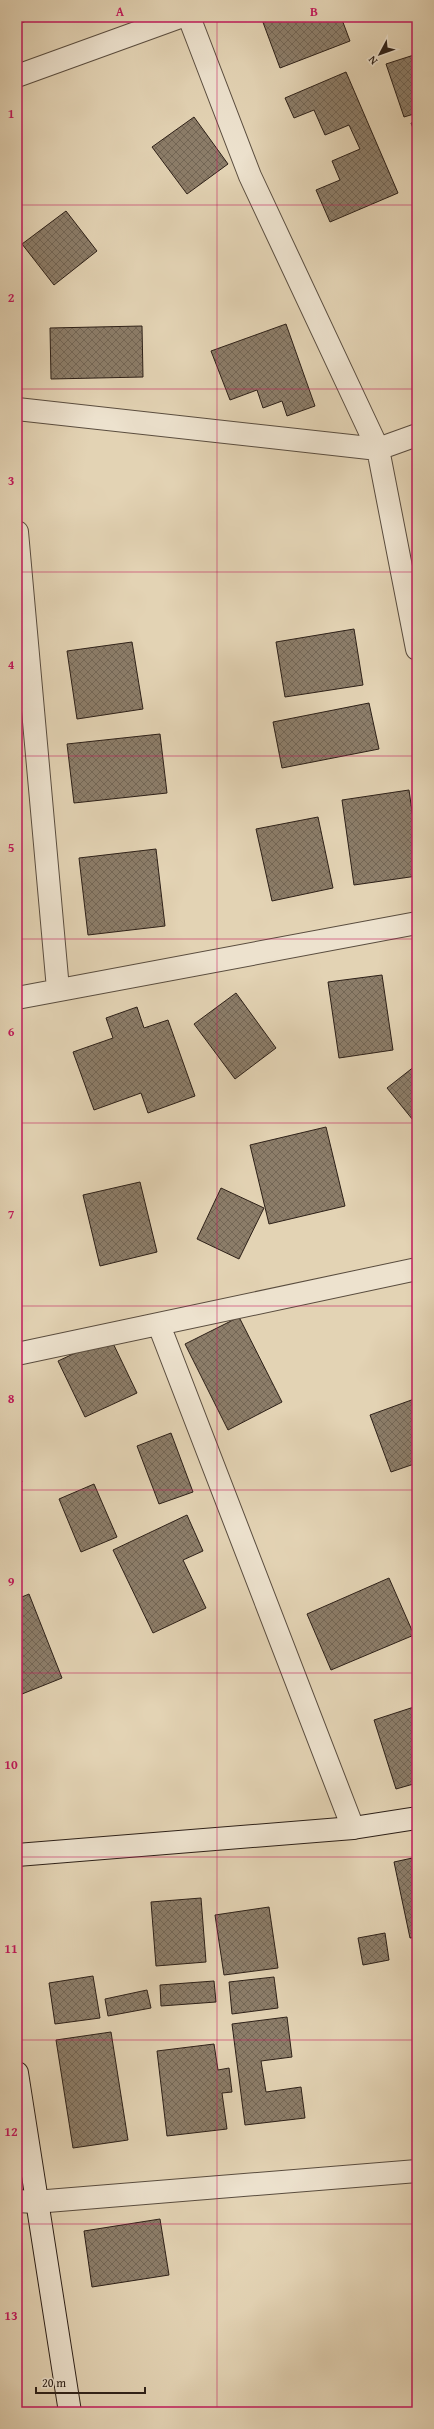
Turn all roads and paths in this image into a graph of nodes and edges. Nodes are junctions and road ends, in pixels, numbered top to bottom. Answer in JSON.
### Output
{"nodes":[{"id":1,"x":180,"y":17,"type":"edge"},
{"id":2,"x":189,"y":17,"type":"edge"},
{"id":3,"x":17,"y":76,"type":"edge"},
{"id":4,"x":17,"y":409,"type":"edge"},
{"id":5,"x":417,"y":435,"type":"edge"},
{"id":6,"x":378,"y":449,"type":"junction"},
{"id":7,"x":17,"y":532,"type":"edge"},
{"id":8,"x":417,"y":650,"type":"edge"},
{"id":9,"x":417,"y":923,"type":"edge"},
{"id":10,"x":58,"y":989,"type":"junction"},
{"id":11,"x":17,"y":998,"type":"edge"},
{"id":12,"x":417,"y":1269,"type":"edge"},
{"id":13,"x":159,"y":1325,"type":"junction"},
{"id":14,"x":17,"y":1354,"type":"edge"},
{"id":15,"x":417,"y":1818,"type":"edge"},
{"id":16,"x":353,"y":1828,"type":"junction"},
{"id":17,"x":17,"y":1855,"type":"edge"},
{"id":18,"x":17,"y":2073,"type":"edge"},
{"id":19,"x":417,"y":2171,"type":"edge"},
{"id":20,"x":26,"y":2201,"type":"edge"},
{"id":21,"x":70,"y":2412,"type":"edge"}],
"edges":[{"from":1,"to":3,"type":"street"},
{"from":2,"to":6,"type":"street"},
{"from":4,"to":6,"type":"street"},
{"from":5,"to":6,"type":"street"},
{"from":6,"to":8,"type":"street"},
{"from":7,"to":10,"type":"street"},
{"from":9,"to":10,"type":"street"},
{"from":10,"to":11,"type":"street"},
{"from":12,"to":13,"type":"street"},
{"from":13,"to":14,"type":"street"},
{"from":13,"to":16,"type":"street"},
{"from":15,"to":16,"type":"street"},
{"from":16,"to":17,"type":"street"},
{"from":18,"to":20,"type":"street"},
{"from":19,"to":20,"type":"street"},
{"from":20,"to":21,"type":"street"}]}
